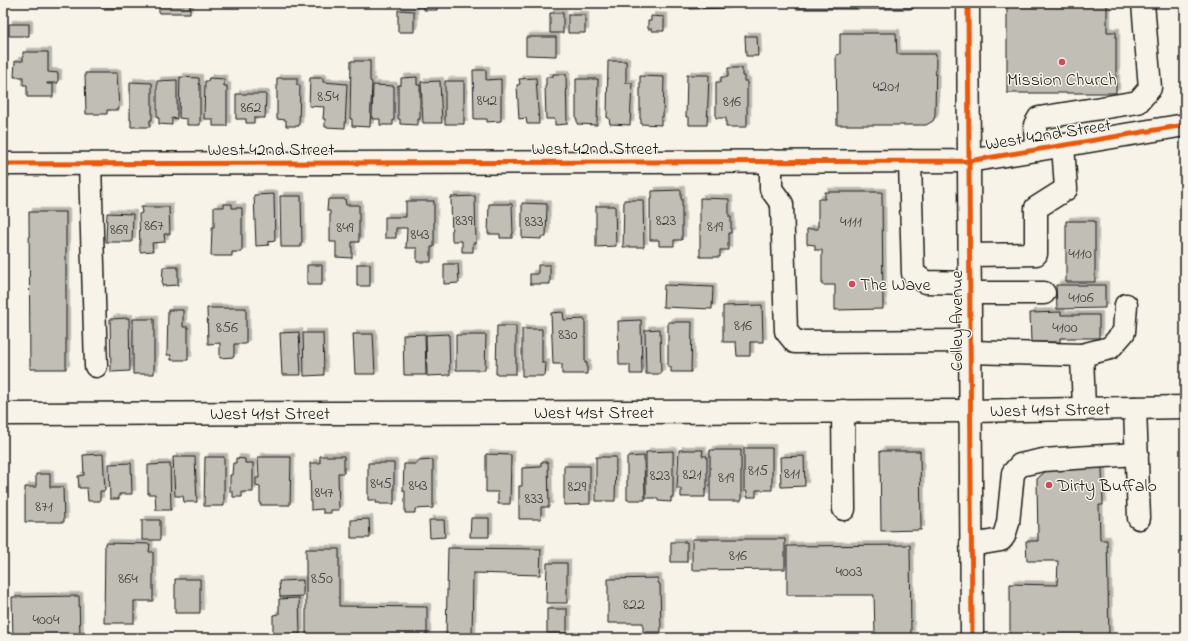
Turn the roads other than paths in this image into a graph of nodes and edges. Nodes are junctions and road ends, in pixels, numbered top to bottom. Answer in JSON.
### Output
{"nodes":[{"id":1,"x":968,"y":3,"type":"edge"},
{"id":2,"x":1143,"y":3,"type":"edge"},
{"id":3,"x":1132,"y":103,"type":"junction"},
{"id":4,"x":1185,"y":126,"type":"edge"},
{"id":5,"x":1137,"y":133,"type":"junction"},
{"id":6,"x":1063,"y":145,"type":"junction"},
{"id":7,"x":1036,"y":150,"type":"junction"},
{"id":8,"x":771,"y":161,"type":"junction"},
{"id":9,"x":910,"y":161,"type":"junction"},
{"id":10,"x":969,"y":161,"type":"junction"},
{"id":11,"x":3,"y":164,"type":"edge"},
{"id":12,"x":90,"y":164,"type":"junction"},
{"id":13,"x":970,"y":256,"type":"junction"},
{"id":14,"x":970,"y":288,"type":"junction"},
{"id":15,"x":1044,"y":293,"type":"dead end"},
{"id":16,"x":1126,"y":305,"type":"dead end"},
{"id":17,"x":970,"y":347,"type":"junction"},
{"id":18,"x":1082,"y":355,"type":"junction"},
{"id":19,"x":96,"y":366,"type":"dead end"},
{"id":20,"x":1185,"y":407,"type":"edge"},
{"id":21,"x":1135,"y":408,"type":"junction"},
{"id":22,"x":1084,"y":409,"type":"junction"},
{"id":23,"x":843,"y":411,"type":"junction"},
{"id":24,"x":970,"y":411,"type":"junction"},
{"id":25,"x":3,"y":414,"type":"edge"},
{"id":26,"x":1137,"y":454,"type":"junction"},
{"id":27,"x":844,"y":509,"type":"dead end"},
{"id":28,"x":1139,"y":518,"type":"dead end"},
{"id":29,"x":971,"y":545,"type":"junction"},
{"id":30,"x":972,"y":638,"type":"edge"}],
"edges":[{"from":1,"to":10,"type":"street","name":"Colley Avenue"},
{"from":2,"to":3,"type":"street"},
{"from":3,"to":5,"type":"street"},
{"from":3,"to":7,"type":"street"},
{"from":4,"to":5,"type":"street","name":"West 42nd Street"},
{"from":5,"to":6,"type":"street","name":"West 42nd Street"},
{"from":6,"to":7,"type":"street","name":"West 42nd Street"},
{"from":6,"to":13,"type":"street"},
{"from":7,"to":10,"type":"street","name":"West 42nd Street"},
{"from":8,"to":9,"type":"street","name":"West 42nd Street"},
{"from":8,"to":12,"type":"street","name":"West 42nd Street"},
{"from":8,"to":17,"type":"street"},
{"from":9,"to":10,"type":"street","name":"West 42nd Street"},
{"from":9,"to":14,"type":"street"},
{"from":10,"to":13,"type":"street","name":"Colley Avenue"},
{"from":11,"to":12,"type":"street","name":"West 42nd Street"},
{"from":12,"to":19,"type":"street"},
{"from":13,"to":14,"type":"street","name":"Colley Avenue"},
{"from":14,"to":15,"type":"street"},
{"from":14,"to":17,"type":"street","name":"Colley Avenue"},
{"from":16,"to":18,"type":"street"},
{"from":17,"to":18,"type":"street"},
{"from":17,"to":24,"type":"street","name":"Colley Avenue"},
{"from":18,"to":22,"type":"street"},
{"from":20,"to":21,"type":"street","name":"West 41st Street"},
{"from":21,"to":22,"type":"street","name":"West 41st Street"},
{"from":21,"to":26,"type":"street"},
{"from":22,"to":24,"type":"street","name":"West 41st Street"},
{"from":23,"to":24,"type":"street","name":"West 41st Street"},
{"from":23,"to":25,"type":"street","name":"West 41st Street"},
{"from":23,"to":27,"type":"street"},
{"from":24,"to":29,"type":"street","name":"Colley Avenue"},
{"from":26,"to":28,"type":"street"},
{"from":26,"to":29,"type":"street"},
{"from":29,"to":30,"type":"street","name":"Colley Avenue"}]}
